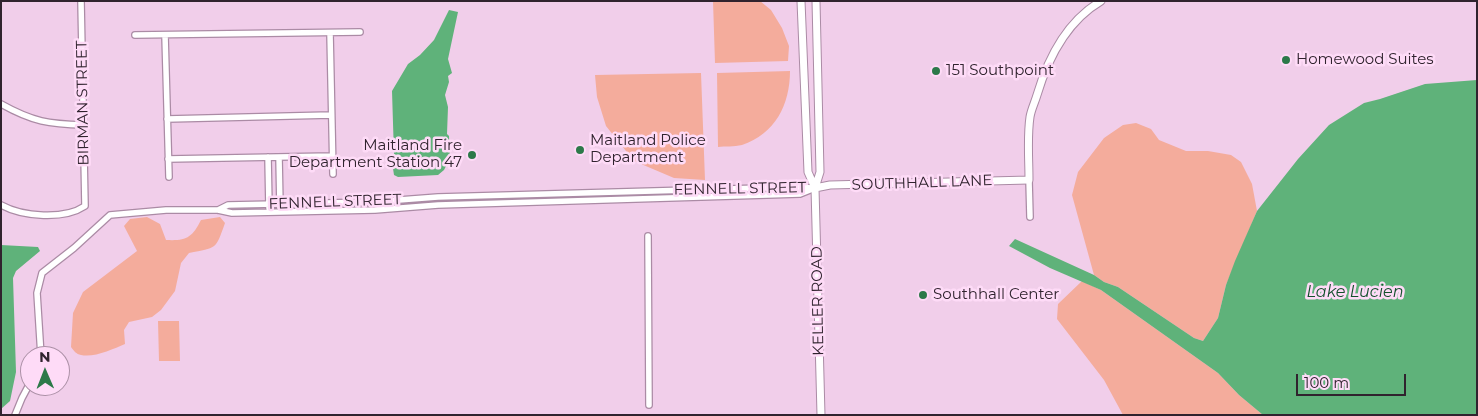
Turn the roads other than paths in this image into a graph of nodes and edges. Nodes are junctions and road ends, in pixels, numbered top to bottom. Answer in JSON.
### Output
{"nodes":[{"id":1,"x":82,"y":1,"type":"edge"},
{"id":2,"x":801,"y":1,"type":"edge"},
{"id":3,"x":816,"y":1,"type":"edge"},
{"id":4,"x":1101,"y":1,"type":"edge"},
{"id":5,"x":330,"y":32,"type":"junction"},
{"id":6,"x":360,"y":32,"type":"dead end"},
{"id":7,"x":165,"y":35,"type":"junction"},
{"id":8,"x":135,"y":36,"type":"dead end"},
{"id":9,"x":1,"y":104,"type":"edge"},
{"id":10,"x":332,"y":115,"type":"junction"},
{"id":11,"x":167,"y":119,"type":"junction"},
{"id":12,"x":84,"y":125,"type":"junction"},
{"id":13,"x":332,"y":156,"type":"junction"},
{"id":14,"x":268,"y":157,"type":"junction"},
{"id":15,"x":279,"y":157,"type":"junction"},
{"id":16,"x":168,"y":159,"type":"junction"},
{"id":17,"x":333,"y":174,"type":"dead end"},
{"id":18,"x":169,"y":177,"type":"dead end"},
{"id":19,"x":279,"y":177,"type":"junction"},
{"id":20,"x":268,"y":178,"type":"junction"},
{"id":21,"x":1029,"y":180,"type":"junction"},
{"id":22,"x":815,"y":188,"type":"junction"},
{"id":23,"x":572,"y":193,"type":"junction"},
{"id":24,"x":455,"y":196,"type":"junction"},
{"id":25,"x":438,"y":197,"type":"junction"},
{"id":26,"x":572,"y":201,"type":"junction"},
{"id":27,"x":280,"y":204,"type":"junction"},
{"id":28,"x":1,"y":205,"type":"edge"},
{"id":29,"x":268,"y":205,"type":"junction"},
{"id":30,"x":438,"y":205,"type":"junction"},
{"id":31,"x":455,"y":205,"type":"junction"},
{"id":32,"x":218,"y":210,"type":"junction"},
{"id":33,"x":269,"y":212,"type":"junction"},
{"id":34,"x":280,"y":212,"type":"junction"},
{"id":35,"x":1030,"y":217,"type":"dead end"},
{"id":36,"x":648,"y":236,"type":"dead end"},
{"id":37,"x":40,"y":346,"type":"edge"},
{"id":38,"x":23,"y":396,"type":"edge"},
{"id":39,"x":649,"y":405,"type":"dead end"},
{"id":40,"x":16,"y":415,"type":"edge"},
{"id":41,"x":821,"y":415,"type":"edge"}],
"edges":[{"from":1,"to":12,"type":"street","name":"BIRMAN STREET"},
{"from":2,"to":22,"type":"street","name":"KELLER ROAD"},
{"from":3,"to":22,"type":"street","name":"KELLER ROAD"},
{"from":4,"to":21,"type":"street"},
{"from":5,"to":6,"type":"street"},
{"from":5,"to":7,"type":"street"},
{"from":5,"to":10,"type":"street"},
{"from":7,"to":8,"type":"street"},
{"from":7,"to":11,"type":"street"},
{"from":9,"to":12,"type":"street"},
{"from":10,"to":11,"type":"street"},
{"from":10,"to":13,"type":"street"},
{"from":11,"to":16,"type":"street"},
{"from":12,"to":28,"type":"street","name":"BIRMAN STREET"},
{"from":13,"to":15,"type":"street"},
{"from":13,"to":17,"type":"street"},
{"from":14,"to":15,"type":"street"},
{"from":14,"to":16,"type":"street"},
{"from":14,"to":20,"type":"street"},
{"from":15,"to":19,"type":"street"},
{"from":16,"to":18,"type":"street"},
{"from":19,"to":20,"type":"street"},
{"from":19,"to":27,"type":"street"},
{"from":20,"to":29,"type":"street"},
{"from":21,"to":22,"type":"street","name":"SOUTHHALL LANE"},
{"from":21,"to":35,"type":"street"},
{"from":22,"to":23,"type":"street","name":"FENNELL STREET"},
{"from":22,"to":26,"type":"street","name":"FENNELL STREET"},
{"from":22,"to":41,"type":"street","name":"KELLER ROAD"},
{"from":23,"to":24,"type":"street","name":"FENNELL STREET"},
{"from":23,"to":26,"type":"street"},
{"from":24,"to":25,"type":"street","name":"FENNELL STREET"},
{"from":24,"to":31,"type":"street"},
{"from":25,"to":27,"type":"street","name":"FENNELL STREET"},
{"from":25,"to":30,"type":"street"},
{"from":26,"to":31,"type":"street","name":"FENNELL STREET"},
{"from":27,"to":29,"type":"street","name":"FENNELL STREET"},
{"from":27,"to":34,"type":"street"},
{"from":29,"to":32,"type":"street","name":"FENNELL STREET"},
{"from":29,"to":33,"type":"street"},
{"from":30,"to":31,"type":"street","name":"FENNELL STREET"},
{"from":30,"to":34,"type":"street","name":"FENNELL STREET"},
{"from":32,"to":33,"type":"street","name":"FENNELL STREET"},
{"from":32,"to":37,"type":"street","name":"FENNELL STREET"},
{"from":33,"to":34,"type":"street","name":"FENNELL STREET"},
{"from":36,"to":39,"type":"street"},
{"from":38,"to":40,"type":"street"}]}
